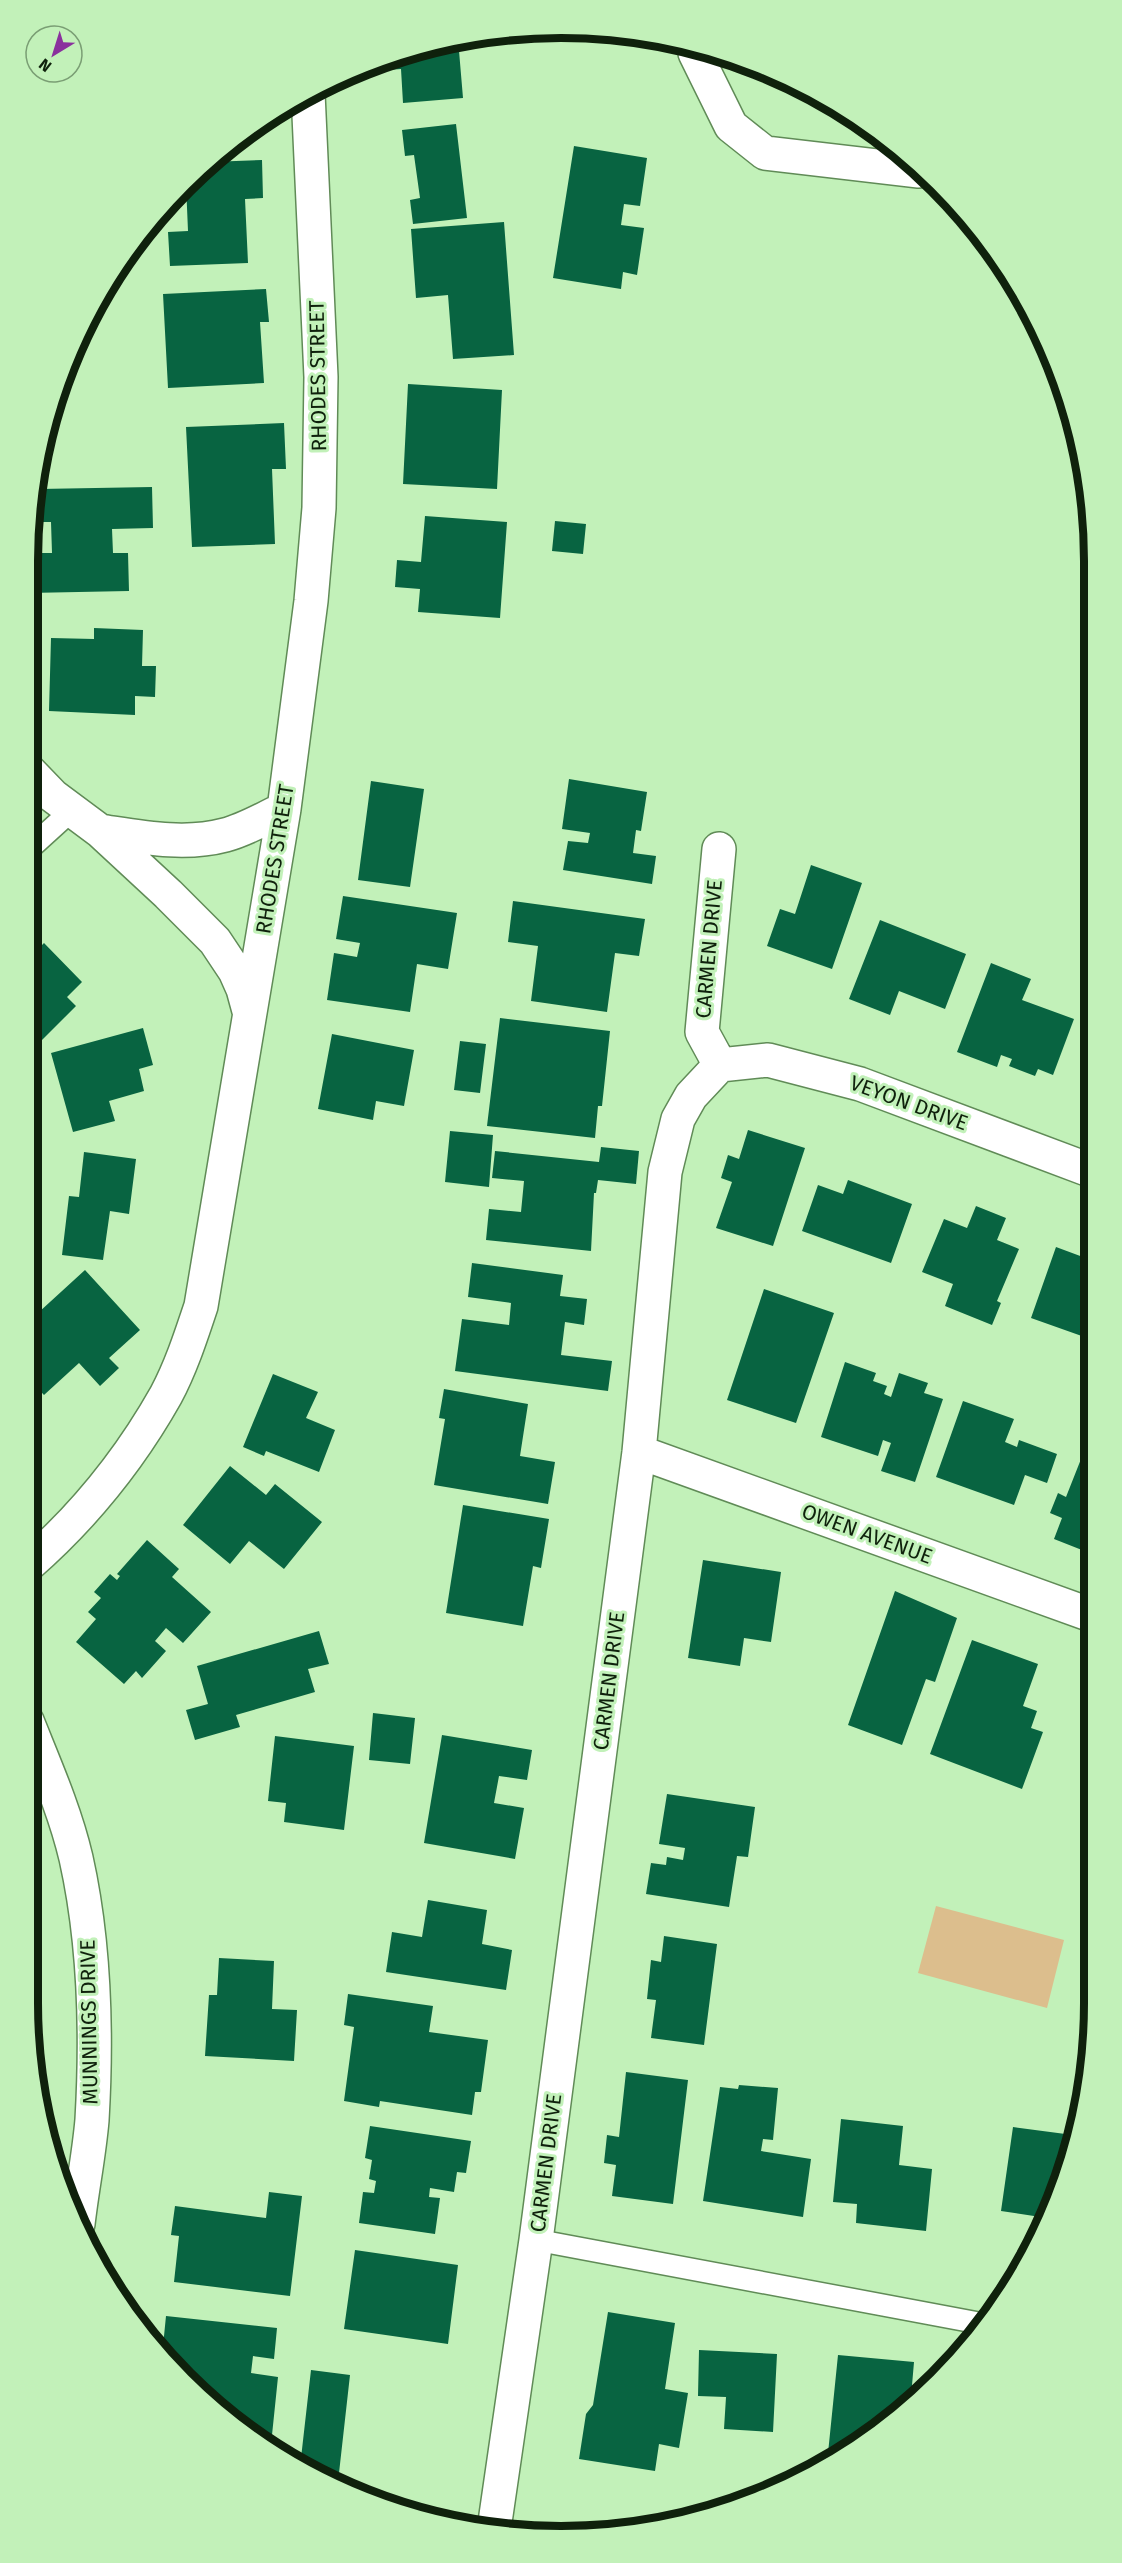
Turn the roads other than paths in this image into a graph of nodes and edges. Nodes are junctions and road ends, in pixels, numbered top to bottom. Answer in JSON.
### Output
{"nodes":[{"id":1,"x":696,"y":55,"type":"edge"},
{"id":2,"x":308,"y":103,"type":"edge"},
{"id":3,"x":909,"y":170,"type":"edge"},
{"id":4,"x":38,"y":780,"type":"edge"},
{"id":5,"x":284,"y":809,"type":"junction"},
{"id":6,"x":71,"y":811,"type":"junction"},
{"id":7,"x":100,"y":831,"type":"junction"},
{"id":8,"x":38,"y":841,"type":"edge"},
{"id":9,"x":719,"y":849,"type":"dead end"},
{"id":10,"x":250,"y":1019,"type":"junction"},
{"id":11,"x":720,"y":1065,"type":"junction"},
{"id":12,"x":1084,"y":1168,"type":"edge"},
{"id":13,"x":639,"y":1452,"type":"junction"},
{"id":14,"x":38,"y":1555,"type":"edge"},
{"id":15,"x":1084,"y":1612,"type":"edge"},
{"id":16,"x":38,"y":1747,"type":"edge"},
{"id":17,"x":80,"y":2209,"type":"edge"},
{"id":18,"x":536,"y":2240,"type":"junction"},
{"id":19,"x":975,"y":2322,"type":"edge"},
{"id":20,"x":495,"y":2521,"type":"edge"}],
"edges":[{"from":1,"to":3,"type":"street"},
{"from":2,"to":5,"type":"street","name":"RHODES STREET"},
{"from":4,"to":6,"type":"street"},
{"from":5,"to":7,"type":"street"},
{"from":5,"to":10,"type":"street","name":"RHODES STREET"},
{"from":6,"to":7,"type":"street"},
{"from":6,"to":8,"type":"lane"},
{"from":7,"to":10,"type":"street"},
{"from":9,"to":11,"type":"street","name":"CARMEN DRIVE"},
{"from":10,"to":14,"type":"street","name":"RHODES STREET"},
{"from":11,"to":12,"type":"street","name":"VEYON DRIVE"},
{"from":11,"to":13,"type":"street","name":"CARMEN DRIVE"},
{"from":13,"to":15,"type":"street","name":"OWEN AVENUE"},
{"from":13,"to":18,"type":"street","name":"CARMEN DRIVE"},
{"from":16,"to":17,"type":"street","name":"MUNNINGS DRIVE"},
{"from":18,"to":19,"type":"lane"},
{"from":18,"to":20,"type":"street","name":"CARMEN DRIVE"}]}
